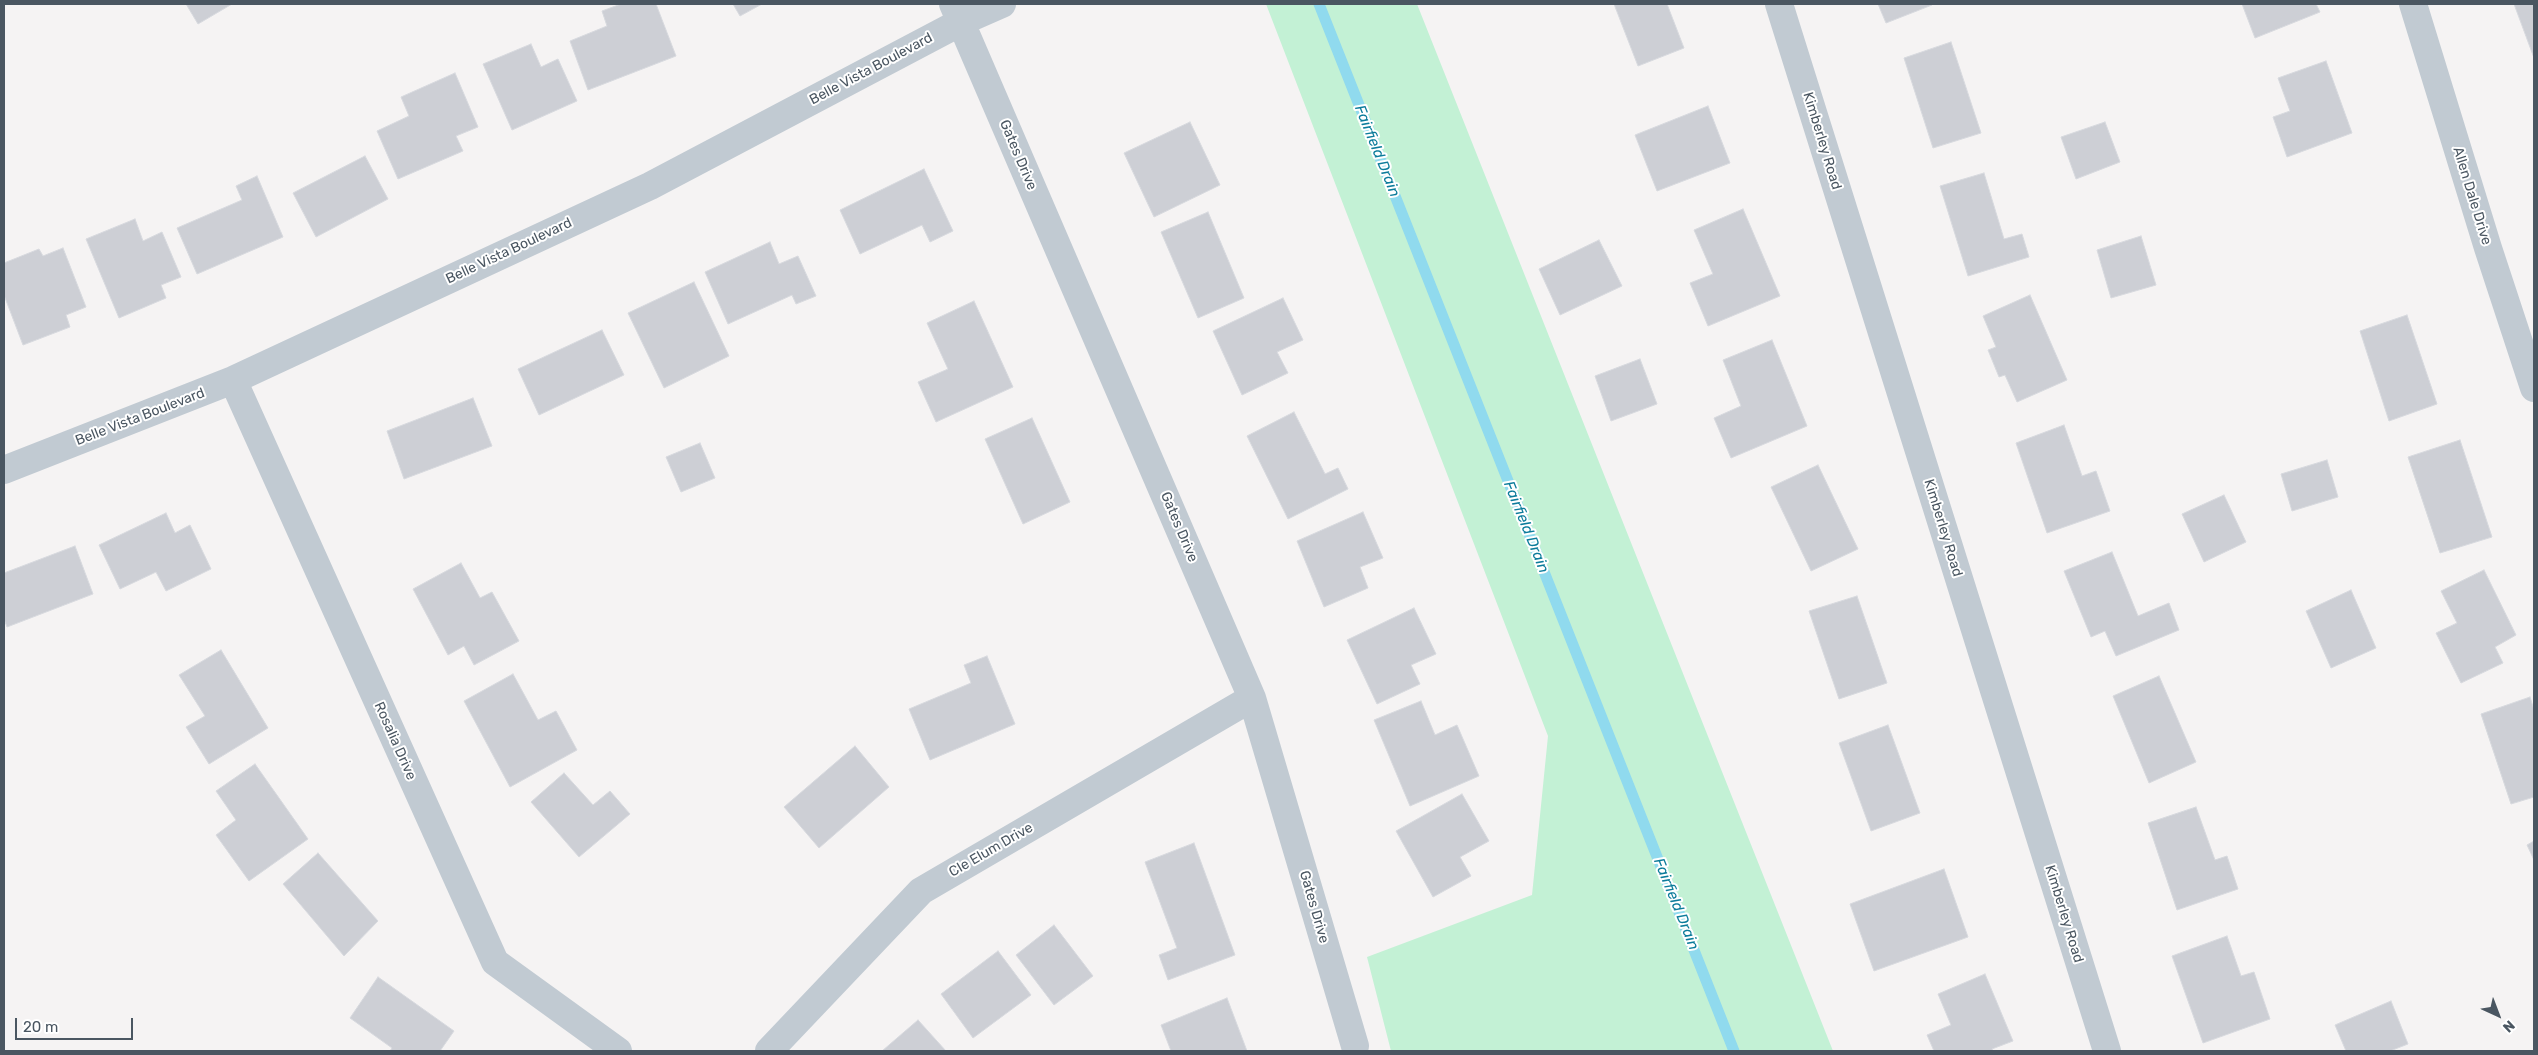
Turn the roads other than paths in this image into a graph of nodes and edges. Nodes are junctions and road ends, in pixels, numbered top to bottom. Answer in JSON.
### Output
{"nodes":[{"id":1,"x":1002,"y":4,"type":"edge"},
{"id":2,"x":1779,"y":4,"type":"edge"},
{"id":3,"x":2414,"y":4,"type":"edge"},
{"id":4,"x":957,"y":13,"type":"edge"},
{"id":5,"x":233,"y":380,"type":"junction"},
{"id":6,"x":2534,"y":388,"type":"edge"},
{"id":7,"x":4,"y":470,"type":"edge"},
{"id":8,"x":1252,"y":698,"type":"junction"},
{"id":9,"x":1355,"y":1046,"type":"dead end"},
{"id":10,"x":618,"y":1051,"type":"edge"},
{"id":11,"x":769,"y":1051,"type":"edge"},
{"id":12,"x":2107,"y":1051,"type":"edge"}],
"edges":[{"from":1,"to":4,"type":"street","name":"Belle Vista Boulevard"},
{"from":2,"to":12,"type":"street","name":"Kimberley Road"},
{"from":3,"to":6,"type":"street","name":"Allen Dale Drive"},
{"from":4,"to":5,"type":"street","name":"Belle Vista Boulevard"},
{"from":4,"to":8,"type":"street","name":"Gates Drive"},
{"from":5,"to":7,"type":"street","name":"Belle Vista Boulevard"},
{"from":5,"to":10,"type":"street","name":"Rosalia Drive"},
{"from":8,"to":9,"type":"street","name":"Gates Drive"},
{"from":8,"to":11,"type":"street","name":"Cle Elum Drive"}]}
